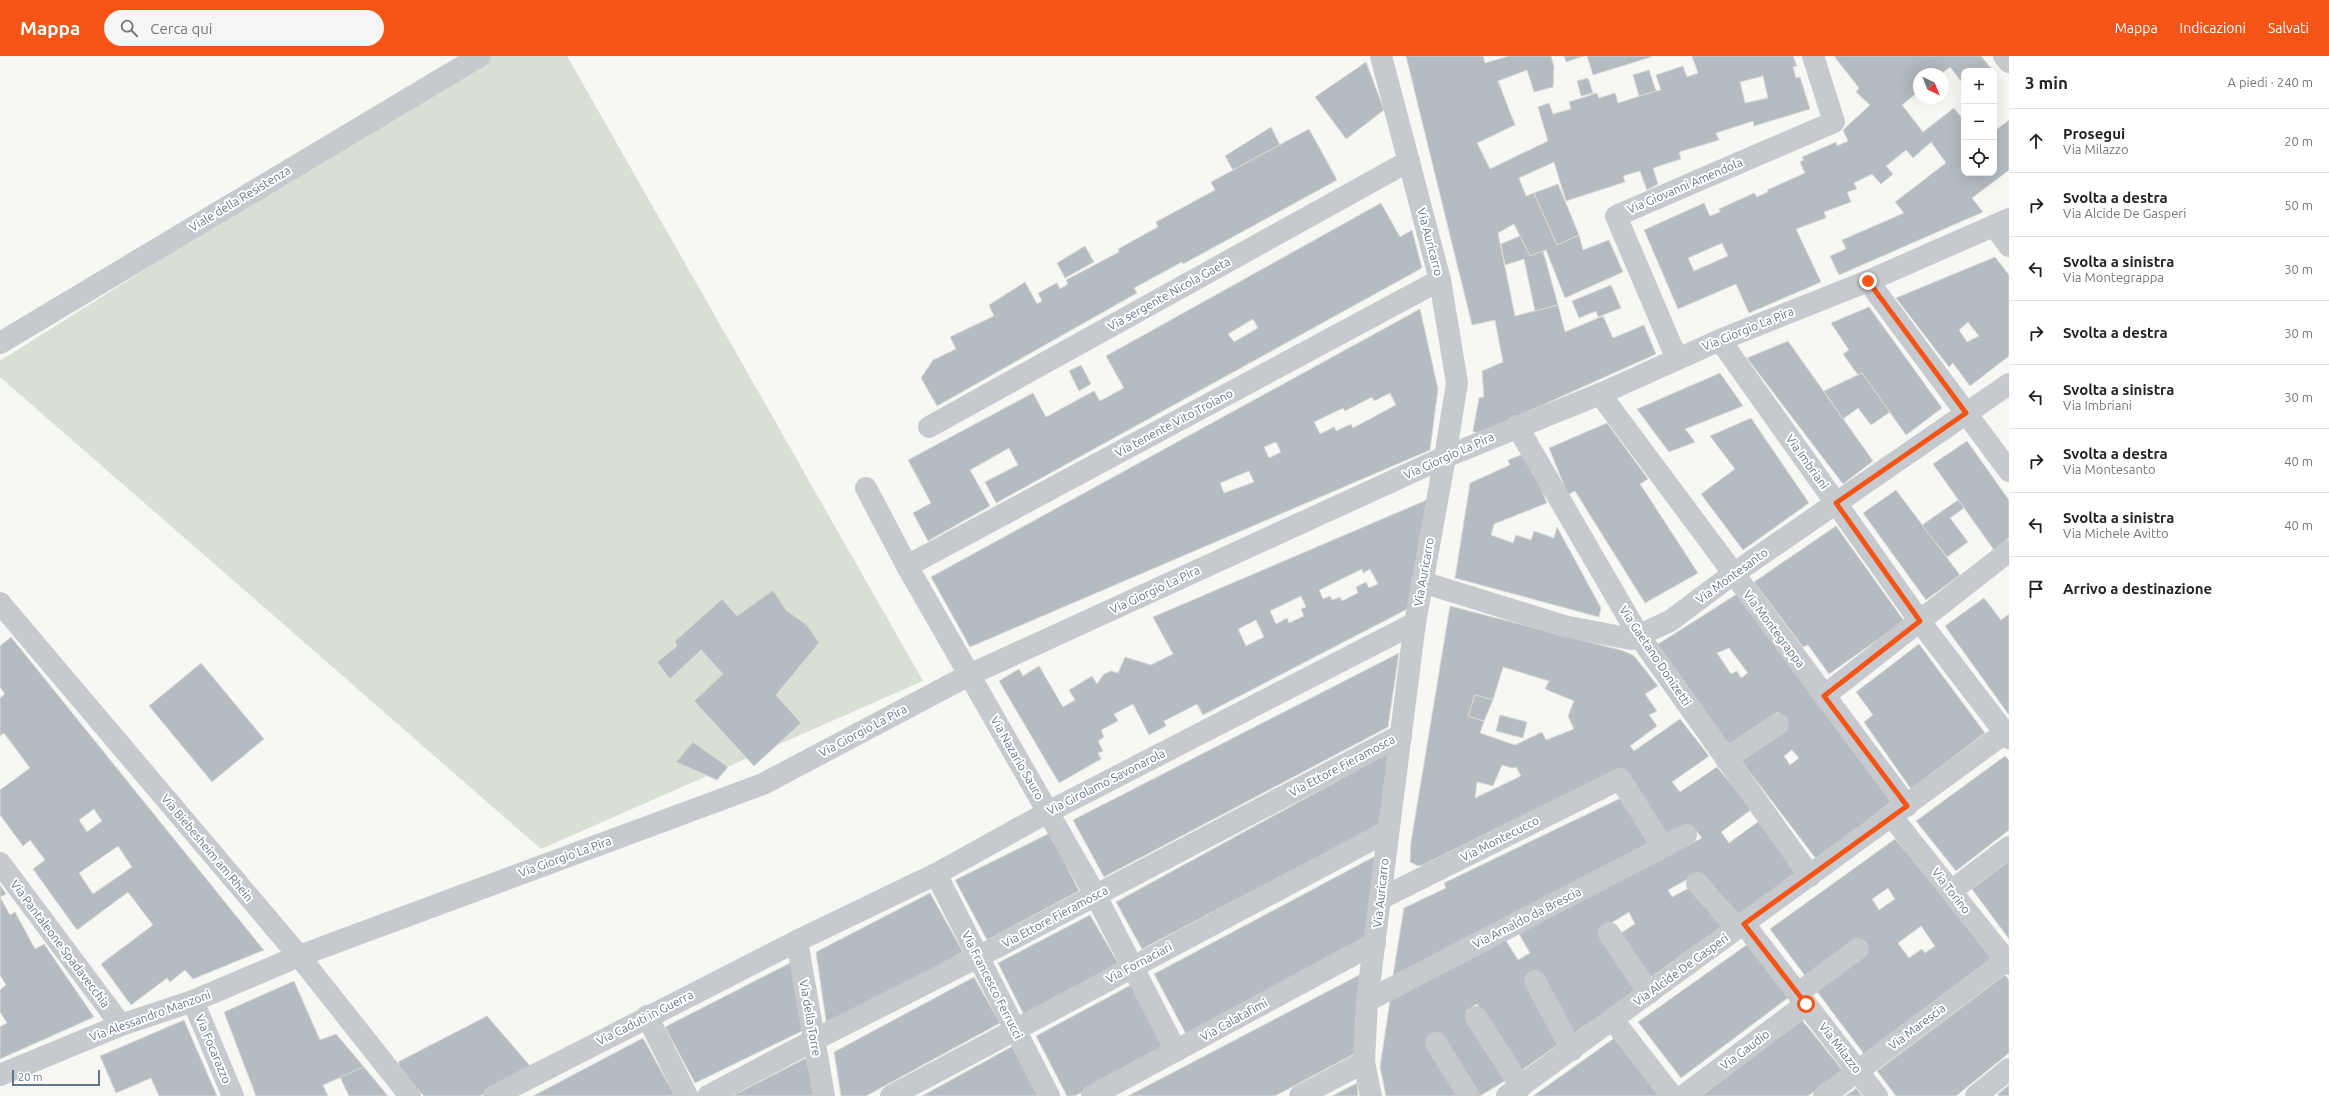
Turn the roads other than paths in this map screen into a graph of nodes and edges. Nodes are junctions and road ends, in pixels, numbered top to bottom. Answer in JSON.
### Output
{"nodes":[{"id":1,"x":480,"y":56,"type":"edge"},
{"id":2,"x":1381,"y":56,"type":"edge"},
{"id":3,"x":1813,"y":56,"type":"edge"},
{"id":4,"x":2004,"y":56,"type":"edge"},
{"id":5,"x":2009,"y":62,"type":"edge"},
{"id":6,"x":1409,"y":161,"type":"junction"},
{"id":7,"x":2001,"y":222,"type":"edge"},
{"id":8,"x":2009,"y":246,"type":"edge"},
{"id":9,"x":1440,"y":280,"type":"junction"},
{"id":10,"x":1868,"y":281,"type":"junction"},
{"id":11,"x":1720,"y":340,"type":"junction"},
{"id":12,"x":0,"y":343,"type":"edge"},
{"id":13,"x":1677,"y":359,"type":"junction"},
{"id":14,"x":2009,"y":384,"type":"edge"},
{"id":15,"x":1600,"y":394,"type":"junction"},
{"id":16,"x":1966,"y":413,"type":"junction"},
{"id":17,"x":1517,"y":426,"type":"junction"},
{"id":18,"x":929,"y":427,"type":"dead end"},
{"id":19,"x":1445,"y":457,"type":"junction"},
{"id":20,"x":2009,"y":471,"type":"edge"},
{"id":21,"x":866,"y":488,"type":"dead end"},
{"id":22,"x":1836,"y":503,"type":"junction"},
{"id":23,"x":2009,"y":551,"type":"edge"},
{"id":24,"x":907,"y":566,"type":"junction"},
{"id":25,"x":1733,"y":574,"type":"junction"},
{"id":26,"x":1422,"y":582,"type":"junction"},
{"id":27,"x":0,"y":603,"type":"edge"},
{"id":28,"x":1920,"y":621,"type":"junction"},
{"id":29,"x":1415,"y":623,"type":"junction"},
{"id":30,"x":1639,"y":636,"type":"junction"},
{"id":31,"x":969,"y":675,"type":"junction"},
{"id":32,"x":1824,"y":696,"type":"junction"},
{"id":33,"x":1778,"y":724,"type":"dead end"},
{"id":34,"x":2008,"y":734,"type":"edge"},
{"id":35,"x":1401,"y":735,"type":"junction"},
{"id":36,"x":1726,"y":759,"type":"junction"},
{"id":37,"x":1900,"y":811,"type":"junction"},
{"id":38,"x":1048,"y":812,"type":"junction"},
{"id":39,"x":1388,"y":831,"type":"junction"},
{"id":40,"x":1686,"y":835,"type":"dead end"},
{"id":41,"x":1663,"y":847,"type":"junction"},
{"id":42,"x":2009,"y":847,"type":"edge"},
{"id":43,"x":0,"y":863,"type":"edge"},
{"id":44,"x":936,"y":874,"type":"junction"},
{"id":45,"x":1810,"y":876,"type":"junction"},
{"id":46,"x":1697,"y":883,"type":"dead end"},
{"id":47,"x":1951,"y":891,"type":"junction"},
{"id":48,"x":1096,"y":896,"type":"junction"},
{"id":49,"x":1380,"y":899,"type":"junction"},
{"id":50,"x":1741,"y":926,"type":"junction"},
{"id":51,"x":1609,"y":933,"type":"dead end"},
{"id":52,"x":796,"y":941,"type":"junction"},
{"id":53,"x":1376,"y":943,"type":"junction"},
{"id":54,"x":1858,"y":949,"type":"dead end"},
{"id":55,"x":299,"y":956,"type":"junction"},
{"id":56,"x":978,"y":957,"type":"junction"},
{"id":57,"x":2008,"y":961,"type":"edge"},
{"id":58,"x":1132,"y":966,"type":"junction"},
{"id":59,"x":1535,"y":981,"type":"dead end"},
{"id":60,"x":1649,"y":993,"type":"junction"},
{"id":61,"x":1802,"y":999,"type":"junction"},
{"id":62,"x":193,"y":1001,"type":"junction"},
{"id":63,"x":1367,"y":1001,"type":"junction"},
{"id":64,"x":647,"y":1016,"type":"junction"},
{"id":65,"x":1476,"y":1017,"type":"dead end"},
{"id":66,"x":1613,"y":1020,"type":"junction"},
{"id":67,"x":121,"y":1025,"type":"junction"},
{"id":68,"x":1015,"y":1029,"type":"junction"},
{"id":69,"x":814,"y":1040,"type":"junction"},
{"id":70,"x":1436,"y":1043,"type":"dead end"},
{"id":71,"x":1572,"y":1050,"type":"junction"},
{"id":72,"x":1176,"y":1051,"type":"junction"},
{"id":73,"x":1364,"y":1062,"type":"junction"},
{"id":74,"x":2009,"y":1069,"type":"edge"},
{"id":75,"x":1858,"y":1071,"type":"junction"},
{"id":76,"x":0,"y":1075,"type":"edge"},
{"id":77,"x":1514,"y":1092,"type":"edge"},
{"id":78,"x":1981,"y":1094,"type":"edge"},
{"id":79,"x":233,"y":1096,"type":"edge"},
{"id":80,"x":410,"y":1096,"type":"edge"},
{"id":81,"x":494,"y":1096,"type":"edge"},
{"id":82,"x":687,"y":1096,"type":"edge"},
{"id":83,"x":708,"y":1096,"type":"edge"},
{"id":84,"x":824,"y":1096,"type":"edge"},
{"id":85,"x":891,"y":1096,"type":"edge"},
{"id":86,"x":1049,"y":1096,"type":"edge"},
{"id":87,"x":1092,"y":1096,"type":"edge"},
{"id":88,"x":1300,"y":1096,"type":"edge"},
{"id":89,"x":1371,"y":1096,"type":"edge"},
{"id":90,"x":1469,"y":1096,"type":"edge"},
{"id":91,"x":1672,"y":1096,"type":"edge"},
{"id":92,"x":1683,"y":1096,"type":"edge"},
{"id":93,"x":1824,"y":1096,"type":"edge"},
{"id":94,"x":1877,"y":1096,"type":"edge"}],
"edges":[{"from":1,"to":12,"type":"street","name":"Viale della Resistenza"},
{"from":2,"to":6,"type":"street","name":"Via Auricarro"},
{"from":3,"to":13,"type":"street","name":"Via Giovanni Amendola"},
{"from":4,"to":5,"type":"street"},
{"from":6,"to":9,"type":"street","name":"Via Auricarro"},
{"from":6,"to":18,"type":"street","name":"Via sergente Nicola Gaeta"},
{"from":7,"to":8,"type":"street"},
{"from":7,"to":10,"type":"street","name":"Via Giorgio La Pira"},
{"from":9,"to":19,"type":"street","name":"Via Auricarro"},
{"from":9,"to":24,"type":"street","name":"Via tenente Vito Troiano"},
{"from":10,"to":11,"type":"street","name":"Via Giorgio La Pira"},
{"from":10,"to":16,"type":"street"},
{"from":11,"to":13,"type":"street","name":"Via Giorgio La Pira"},
{"from":11,"to":22,"type":"street","name":"Via Imbriani"},
{"from":13,"to":15,"type":"street","name":"Via Giorgio La Pira"},
{"from":14,"to":16,"type":"street","name":"Via Montesanto"},
{"from":15,"to":17,"type":"street","name":"Via Giorgio La Pira"},
{"from":15,"to":25,"type":"street","name":"Via Montegrappa"},
{"from":16,"to":20,"type":"street"},
{"from":16,"to":22,"type":"street","name":"Via Montesanto"},
{"from":17,"to":19,"type":"street","name":"Via Giorgio La Pira"},
{"from":17,"to":30,"type":"street","name":"Via Gaetano Donizetti"},
{"from":19,"to":26,"type":"street","name":"Via Auricarro"},
{"from":19,"to":31,"type":"street","name":"Via Giorgio La Pira"},
{"from":21,"to":24,"type":"street","name":"Via Nazario Sauro"},
{"from":22,"to":25,"type":"street","name":"Via Montesanto"},
{"from":22,"to":28,"type":"street","name":"Via Imbriani"},
{"from":23,"to":28,"type":"street"},
{"from":24,"to":31,"type":"street","name":"Via Nazario Sauro"},
{"from":25,"to":30,"type":"street","name":"Via Montesanto"},
{"from":25,"to":32,"type":"street","name":"Via Montegrappa"},
{"from":26,"to":29,"type":"street","name":"Via Auricarro"},
{"from":26,"to":30,"type":"street","name":"Via Montesanto"},
{"from":27,"to":55,"type":"street","name":"Via Biebesheim am Rhein"},
{"from":28,"to":32,"type":"street"},
{"from":28,"to":34,"type":"street","name":"Via Imbriani"},
{"from":29,"to":35,"type":"street","name":"Via Auricarro"},
{"from":29,"to":38,"type":"street","name":"Via Girolamo Savonarola"},
{"from":30,"to":36,"type":"street","name":"Via Gaetano Donizetti"},
{"from":31,"to":38,"type":"street","name":"Via Nazario Sauro"},
{"from":31,"to":55,"type":"street","name":"Via Giorgio La Pira"},
{"from":32,"to":37,"type":"street","name":"Via Montegrappa"},
{"from":33,"to":36,"type":"street"},
{"from":34,"to":37,"type":"street","name":"Via Alcide De Gasperi"},
{"from":35,"to":39,"type":"street","name":"Via Auricarro"},
{"from":35,"to":48,"type":"street","name":"Via Ettore Fieramosca"},
{"from":36,"to":45,"type":"street","name":"Via Gaetano Donizetti"},
{"from":37,"to":45,"type":"street","name":"Via Alcide De Gasperi"},
{"from":37,"to":47,"type":"street","name":"Via Torino"},
{"from":38,"to":44,"type":"street","name":"Via Girolamo Savonarola"},
{"from":38,"to":48,"type":"street","name":"Via Nazario Sauro"},
{"from":39,"to":49,"type":"street","name":"Via Auricarro"},
{"from":39,"to":58,"type":"street","name":"Via Fornaciari"},
{"from":40,"to":41,"type":"street","name":"Via Arnaldo da Brescia"},
{"from":41,"to":49,"type":"street","name":"Via Montecucco"},
{"from":41,"to":63,"type":"street","name":"Via Arnaldo da Brescia"},
{"from":42,"to":47,"type":"street"},
{"from":43,"to":67,"type":"street","name":"Via Pantaleone Spadavecchia"},
{"from":44,"to":52,"type":"street","name":"Via Girolamo Savonarola"},
{"from":44,"to":56,"type":"street","name":"Via Francesco Ferrucci"},
{"from":45,"to":50,"type":"street","name":"Via Alcide De Gasperi"},
{"from":46,"to":50,"type":"street","name":"Via Milazzo"},
{"from":47,"to":57,"type":"street","name":"Via Torino"},
{"from":48,"to":56,"type":"street","name":"Via Ettore Fieramosca"},
{"from":48,"to":58,"type":"street","name":"Via Nazario Sauro"},
{"from":49,"to":53,"type":"street","name":"Via Auricarro"},
{"from":50,"to":60,"type":"street","name":"Via Alcide De Gasperi"},
{"from":50,"to":61,"type":"street","name":"Via Milazzo"},
{"from":51,"to":60,"type":"street"},
{"from":52,"to":64,"type":"street","name":"Via Caduti in Guerra"},
{"from":52,"to":69,"type":"street","name":"Via della Torre"},
{"from":53,"to":63,"type":"street","name":"Via Auricarro"},
{"from":53,"to":72,"type":"street","name":"Via Calatafimi"},
{"from":54,"to":61,"type":"street","name":"Via Gaudio"},
{"from":55,"to":62,"type":"street","name":"Via Alessandro Manzoni"},
{"from":55,"to":80,"type":"street","name":"Via Biebesheim am Rhein"},
{"from":56,"to":68,"type":"street","name":"Via Francesco Ferrucci"},
{"from":56,"to":69,"type":"street","name":"Via Ettore Fieramosca"},
{"from":57,"to":75,"type":"street","name":"Via Marescia"},
{"from":58,"to":68,"type":"street","name":"Via Fornaciari"},
{"from":58,"to":72,"type":"street","name":"Via Nazario Sauro"},
{"from":59,"to":71,"type":"street"},
{"from":60,"to":66,"type":"street","name":"Via Alcide De Gasperi"},
{"from":61,"to":75,"type":"street","name":"Via Milazzo"},
{"from":61,"to":92,"type":"street","name":"Via Gaudio"},
{"from":62,"to":67,"type":"street","name":"Via Alessandro Manzoni"},
{"from":62,"to":79,"type":"street","name":"Via Focarazzo"},
{"from":63,"to":73,"type":"street","name":"Via Auricarro"},
{"from":64,"to":81,"type":"street","name":"Via Caduti in Guerra"},
{"from":64,"to":82,"type":"street"},
{"from":65,"to":77,"type":"street"},
{"from":66,"to":71,"type":"street","name":"Via Alcide De Gasperi"},
{"from":66,"to":91,"type":"street"},
{"from":67,"to":76,"type":"street","name":"Via Alessandro Manzoni"},
{"from":68,"to":85,"type":"street","name":"Via Fornaciari"},
{"from":68,"to":86,"type":"street","name":"Via Francesco Ferrucci"},
{"from":69,"to":83,"type":"street","name":"Via Ettore Fieramosca"},
{"from":69,"to":84,"type":"street","name":"Via della Torre"},
{"from":70,"to":90,"type":"street"},
{"from":71,"to":77,"type":"street","name":"Via Alcide De Gasperi"},
{"from":72,"to":87,"type":"street","name":"Via Calatafimi"},
{"from":73,"to":88,"type":"street"},
{"from":73,"to":89,"type":"street","name":"Via Auricarro"},
{"from":74,"to":78,"type":"street"},
{"from":75,"to":93,"type":"street","name":"Via Marescia"},
{"from":75,"to":94,"type":"street","name":"Via Milazzo"}]}
